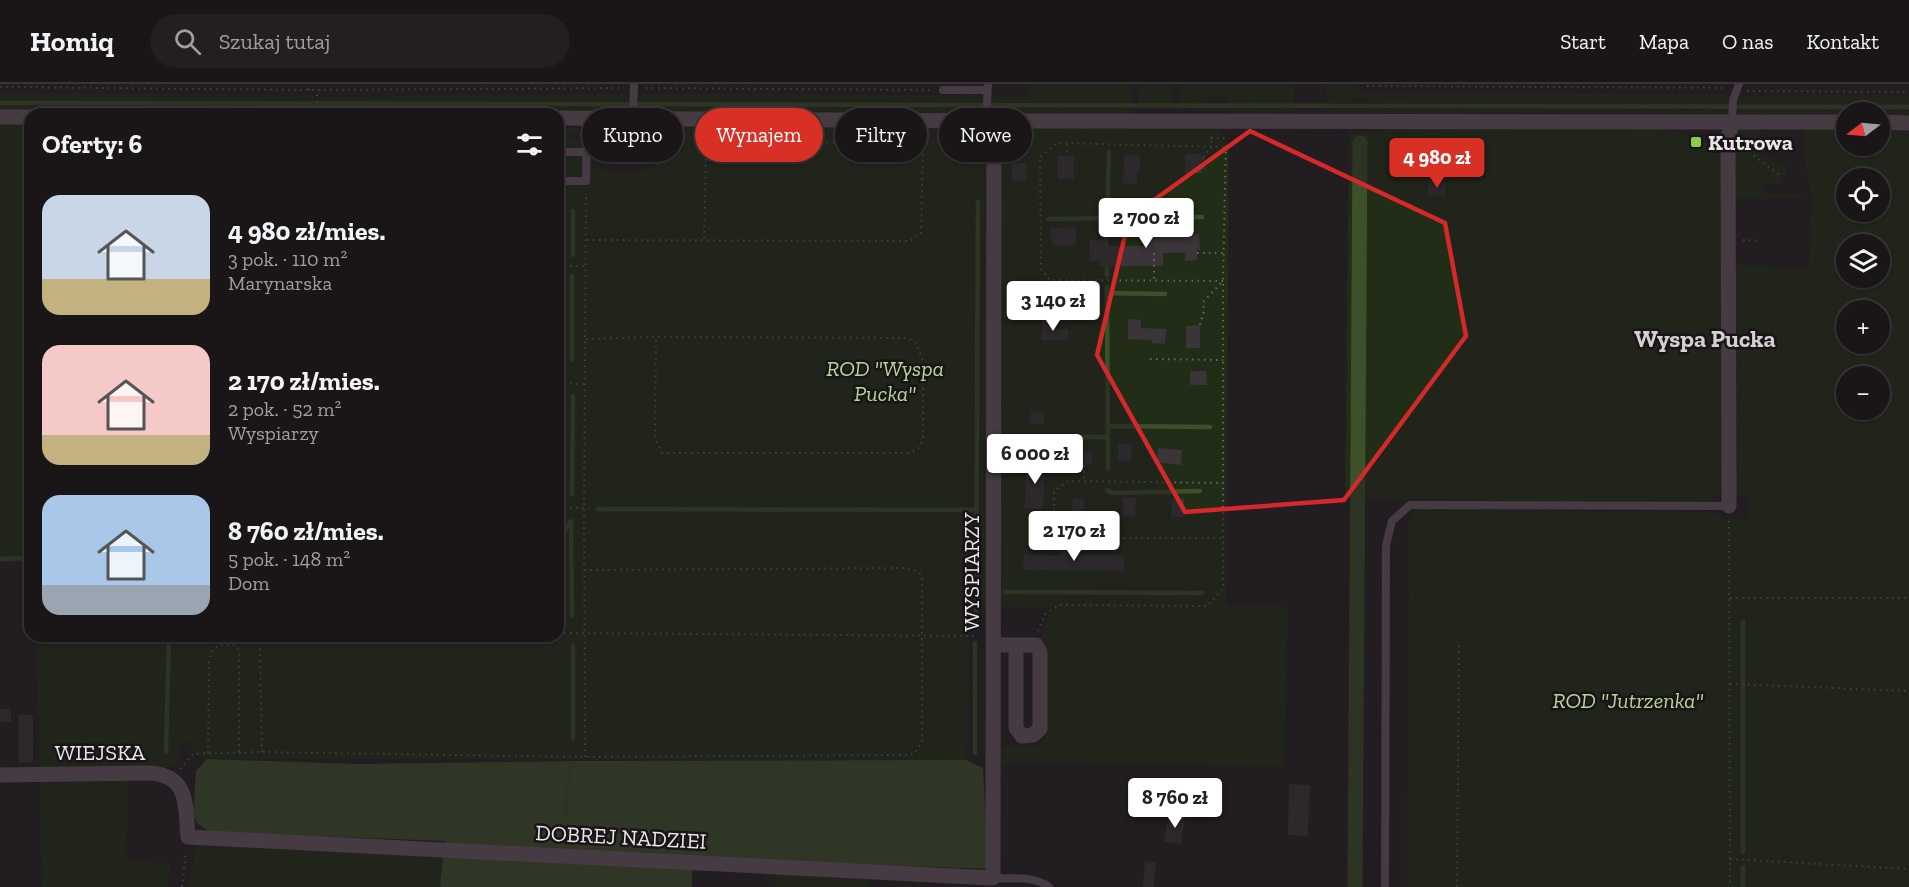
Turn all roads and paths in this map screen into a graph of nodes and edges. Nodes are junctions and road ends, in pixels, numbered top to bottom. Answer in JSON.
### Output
{"nodes":[{"id":1,"x":183,"y":84,"type":"edge"},
{"id":2,"x":310,"y":84,"type":"edge"},
{"id":3,"x":47,"y":86,"type":"edge"},
{"id":4,"x":634,"y":86,"type":"edge"},
{"id":5,"x":1367,"y":86,"type":"dead end"},
{"id":6,"x":1702,"y":86,"type":"edge"},
{"id":7,"x":0,"y":87,"type":"edge"},
{"id":8,"x":988,"y":89,"type":"edge"},
{"id":9,"x":182,"y":90,"type":"junction"},
{"id":10,"x":309,"y":90,"type":"junction"},
{"id":11,"x":317,"y":90,"type":"junction"},
{"id":12,"x":943,"y":90,"type":"joint"},
{"id":13,"x":1736,"y":92,"type":"edge"},
{"id":14,"x":1909,"y":92,"type":"edge"},
{"id":15,"x":317,"y":108,"type":"edge"},
{"id":16,"x":633,"y":108,"type":"edge"},
{"id":17,"x":989,"y":108,"type":"edge"},
{"id":18,"x":683,"y":116,"type":"edge"},
{"id":19,"x":0,"y":117,"type":"edge"},
{"id":20,"x":24,"y":117,"type":"edge"},
{"id":21,"x":564,"y":118,"type":"edge"},
{"id":22,"x":582,"y":118,"type":"edge"},
{"id":23,"x":939,"y":118,"type":"edge"},
{"id":24,"x":1032,"y":119,"type":"edge"},
{"id":25,"x":1732,"y":120,"type":"junction"},
{"id":26,"x":1836,"y":122,"type":"edge"},
{"id":27,"x":1890,"y":122,"type":"edge"},
{"id":28,"x":1909,"y":123,"type":"edge"},
{"id":29,"x":1226,"y":138,"type":"dead end"},
{"id":30,"x":1226,"y":142,"type":"dead end"},
{"id":31,"x":1067,"y":144,"type":"junction"},
{"id":32,"x":1212,"y":147,"type":"junction"},
{"id":33,"x":1224,"y":147,"type":"junction"},
{"id":34,"x":1739,"y":150,"type":"dead end"},
{"id":35,"x":564,"y":152,"type":"edge"},
{"id":36,"x":582,"y":152,"type":"edge"},
{"id":37,"x":1067,"y":156,"type":"dead end"},
{"id":38,"x":1203,"y":157,"type":"dead end"},
{"id":39,"x":586,"y":162,"type":"edge"},
{"id":40,"x":990,"y":162,"type":"edge"},
{"id":41,"x":1782,"y":177,"type":"dead end"},
{"id":42,"x":564,"y":181,"type":"edge"},
{"id":43,"x":586,"y":181,"type":"junction"},
{"id":44,"x":587,"y":240,"type":"junction"},
{"id":45,"x":704,"y":240,"type":"junction"},
{"id":46,"x":1742,"y":240,"type":"dead end"},
{"id":47,"x":1760,"y":241,"type":"dead end"},
{"id":48,"x":1197,"y":252,"type":"dead end"},
{"id":49,"x":1154,"y":253,"type":"dead end"},
{"id":50,"x":1224,"y":253,"type":"junction"},
{"id":51,"x":564,"y":266,"type":"edge"},
{"id":52,"x":586,"y":266,"type":"junction"},
{"id":53,"x":1154,"y":281,"type":"junction"},
{"id":54,"x":1223,"y":281,"type":"junction"},
{"id":55,"x":1200,"y":326,"type":"dead end"},
{"id":56,"x":656,"y":337,"type":"junction"},
{"id":57,"x":586,"y":339,"type":"junction"},
{"id":58,"x":1150,"y":359,"type":"dead end"},
{"id":59,"x":1223,"y":360,"type":"junction"},
{"id":60,"x":564,"y":383,"type":"edge"},
{"id":61,"x":585,"y":384,"type":"junction"},
{"id":62,"x":1084,"y":465,"type":"dead end"},
{"id":63,"x":1084,"y":482,"type":"junction"},
{"id":64,"x":1223,"y":483,"type":"junction"},
{"id":65,"x":564,"y":507,"type":"edge"},
{"id":66,"x":584,"y":508,"type":"junction"},
{"id":67,"x":1729,"y":512,"type":"junction"},
{"id":68,"x":1222,"y":538,"type":"junction"},
{"id":69,"x":585,"y":570,"type":"junction"},
{"id":70,"x":1730,"y":598,"type":"junction"},
{"id":71,"x":1909,"y":598,"type":"edge"},
{"id":72,"x":564,"y":633,"type":"edge"},
{"id":73,"x":585,"y":634,"type":"junction"},
{"id":74,"x":922,"y":637,"type":"junction"},
{"id":75,"x":263,"y":642,"type":"edge"},
{"id":76,"x":1003,"y":642,"type":"junction"},
{"id":77,"x":1459,"y":642,"type":"dead end"},
{"id":78,"x":1036,"y":643,"type":"junction"},
{"id":79,"x":1730,"y":684,"type":"junction"},
{"id":80,"x":1909,"y":691,"type":"edge"},
{"id":81,"x":262,"y":752,"type":"junction"},
{"id":82,"x":239,"y":753,"type":"junction"},
{"id":83,"x":208,"y":754,"type":"junction"},
{"id":84,"x":585,"y":757,"type":"junction"},
{"id":85,"x":0,"y":775,"type":"edge"},
{"id":86,"x":172,"y":778,"type":"junction"},
{"id":87,"x":188,"y":837,"type":"junction"},
{"id":88,"x":1730,"y":860,"type":"junction"},
{"id":89,"x":1909,"y":869,"type":"edge"},
{"id":90,"x":993,"y":878,"type":"junction"},
{"id":91,"x":182,"y":887,"type":"edge"},
{"id":92,"x":1049,"y":887,"type":"edge"},
{"id":93,"x":1385,"y":887,"type":"edge"},
{"id":94,"x":1457,"y":887,"type":"edge"},
{"id":95,"x":1730,"y":887,"type":"edge"}],
"edges":[{"from":1,"to":9,"type":"path"},
{"from":2,"to":10,"type":"path"},
{"from":3,"to":7,"type":"path"},
{"from":3,"to":9,"type":"path"},
{"from":4,"to":11,"type":"path"},
{"from":4,"to":12,"type":"path"},
{"from":4,"to":16,"type":"lane"},
{"from":5,"to":6,"type":"path"},
{"from":6,"to":13,"type":"path"},
{"from":8,"to":12,"type":"lane"},
{"from":8,"to":17,"type":"lane"},
{"from":9,"to":10,"type":"path"},
{"from":10,"to":11,"type":"path"},
{"from":11,"to":15,"type":"path"},
{"from":13,"to":14,"type":"path"},
{"from":13,"to":25,"type":"lane"},
{"from":18,"to":23,"type":"street"},
{"from":19,"to":20,"type":"street"},
{"from":21,"to":22,"type":"street"},
{"from":24,"to":25,"type":"street"},
{"from":25,"to":26,"type":"street"},
{"from":25,"to":67,"type":"street"},
{"from":27,"to":28,"type":"street"},
{"from":29,"to":32,"type":"path"},
{"from":30,"to":33,"type":"path"},
{"from":31,"to":32,"type":"path"},
{"from":31,"to":37,"type":"path"},
{"from":31,"to":53,"type":"path"},
{"from":32,"to":33,"type":"path"},
{"from":32,"to":38,"type":"path"},
{"from":33,"to":50,"type":"path"},
{"from":34,"to":41,"type":"path"},
{"from":35,"to":36,"type":"lane"},
{"from":39,"to":43,"type":"lane"},
{"from":40,"to":76,"type":"street","name":"WYSPIARZY"},
{"from":42,"to":43,"type":"lane"},
{"from":43,"to":44,"type":"path"},
{"from":44,"to":45,"type":"path"},
{"from":44,"to":52,"type":"path"},
{"from":45,"to":45,"type":"path"},
{"from":46,"to":47,"type":"path"},
{"from":48,"to":50,"type":"path"},
{"from":49,"to":53,"type":"path"},
{"from":50,"to":54,"type":"path"},
{"from":51,"to":52,"type":"path"},
{"from":52,"to":57,"type":"path"},
{"from":53,"to":54,"type":"path"},
{"from":54,"to":55,"type":"path"},
{"from":54,"to":59,"type":"path"},
{"from":56,"to":56,"type":"path"},
{"from":56,"to":57,"type":"path"},
{"from":57,"to":61,"type":"path"},
{"from":58,"to":59,"type":"path"},
{"from":59,"to":64,"type":"path"},
{"from":60,"to":61,"type":"path"},
{"from":61,"to":66,"type":"path"},
{"from":62,"to":63,"type":"path"},
{"from":63,"to":64,"type":"path"},
{"from":63,"to":68,"type":"path"},
{"from":64,"to":68,"type":"path"},
{"from":65,"to":66,"type":"path"},
{"from":66,"to":69,"type":"path"},
{"from":67,"to":70,"type":"path"},
{"from":67,"to":93,"type":"lane"},
{"from":68,"to":78,"type":"path"},
{"from":69,"to":73,"type":"path"},
{"from":69,"to":74,"type":"path"},
{"from":70,"to":71,"type":"path"},
{"from":70,"to":79,"type":"path"},
{"from":72,"to":73,"type":"path"},
{"from":73,"to":74,"type":"path"},
{"from":73,"to":84,"type":"path"},
{"from":74,"to":76,"type":"path"},
{"from":74,"to":84,"type":"path"},
{"from":75,"to":81,"type":"path"},
{"from":76,"to":78,"type":"street"},
{"from":76,"to":78,"type":"street"},
{"from":76,"to":90,"type":"street","name":"WYSPIARZY"},
{"from":77,"to":94,"type":"path"},
{"from":79,"to":80,"type":"path"},
{"from":79,"to":88,"type":"path"},
{"from":81,"to":82,"type":"path"},
{"from":81,"to":84,"type":"path"},
{"from":82,"to":83,"type":"path"},
{"from":82,"to":83,"type":"path"},
{"from":83,"to":86,"type":"path"},
{"from":85,"to":86,"type":"street","name":"WIEJSKA"},
{"from":86,"to":87,"type":"street","name":"WIEJSKA"},
{"from":87,"to":90,"type":"street","name":"DOBREJ NADZIEI"},
{"from":87,"to":91,"type":"path"},
{"from":88,"to":89,"type":"path"},
{"from":88,"to":95,"type":"path"},
{"from":90,"to":92,"type":"lane","name":"DOBREJ NADZIEI"}]}
